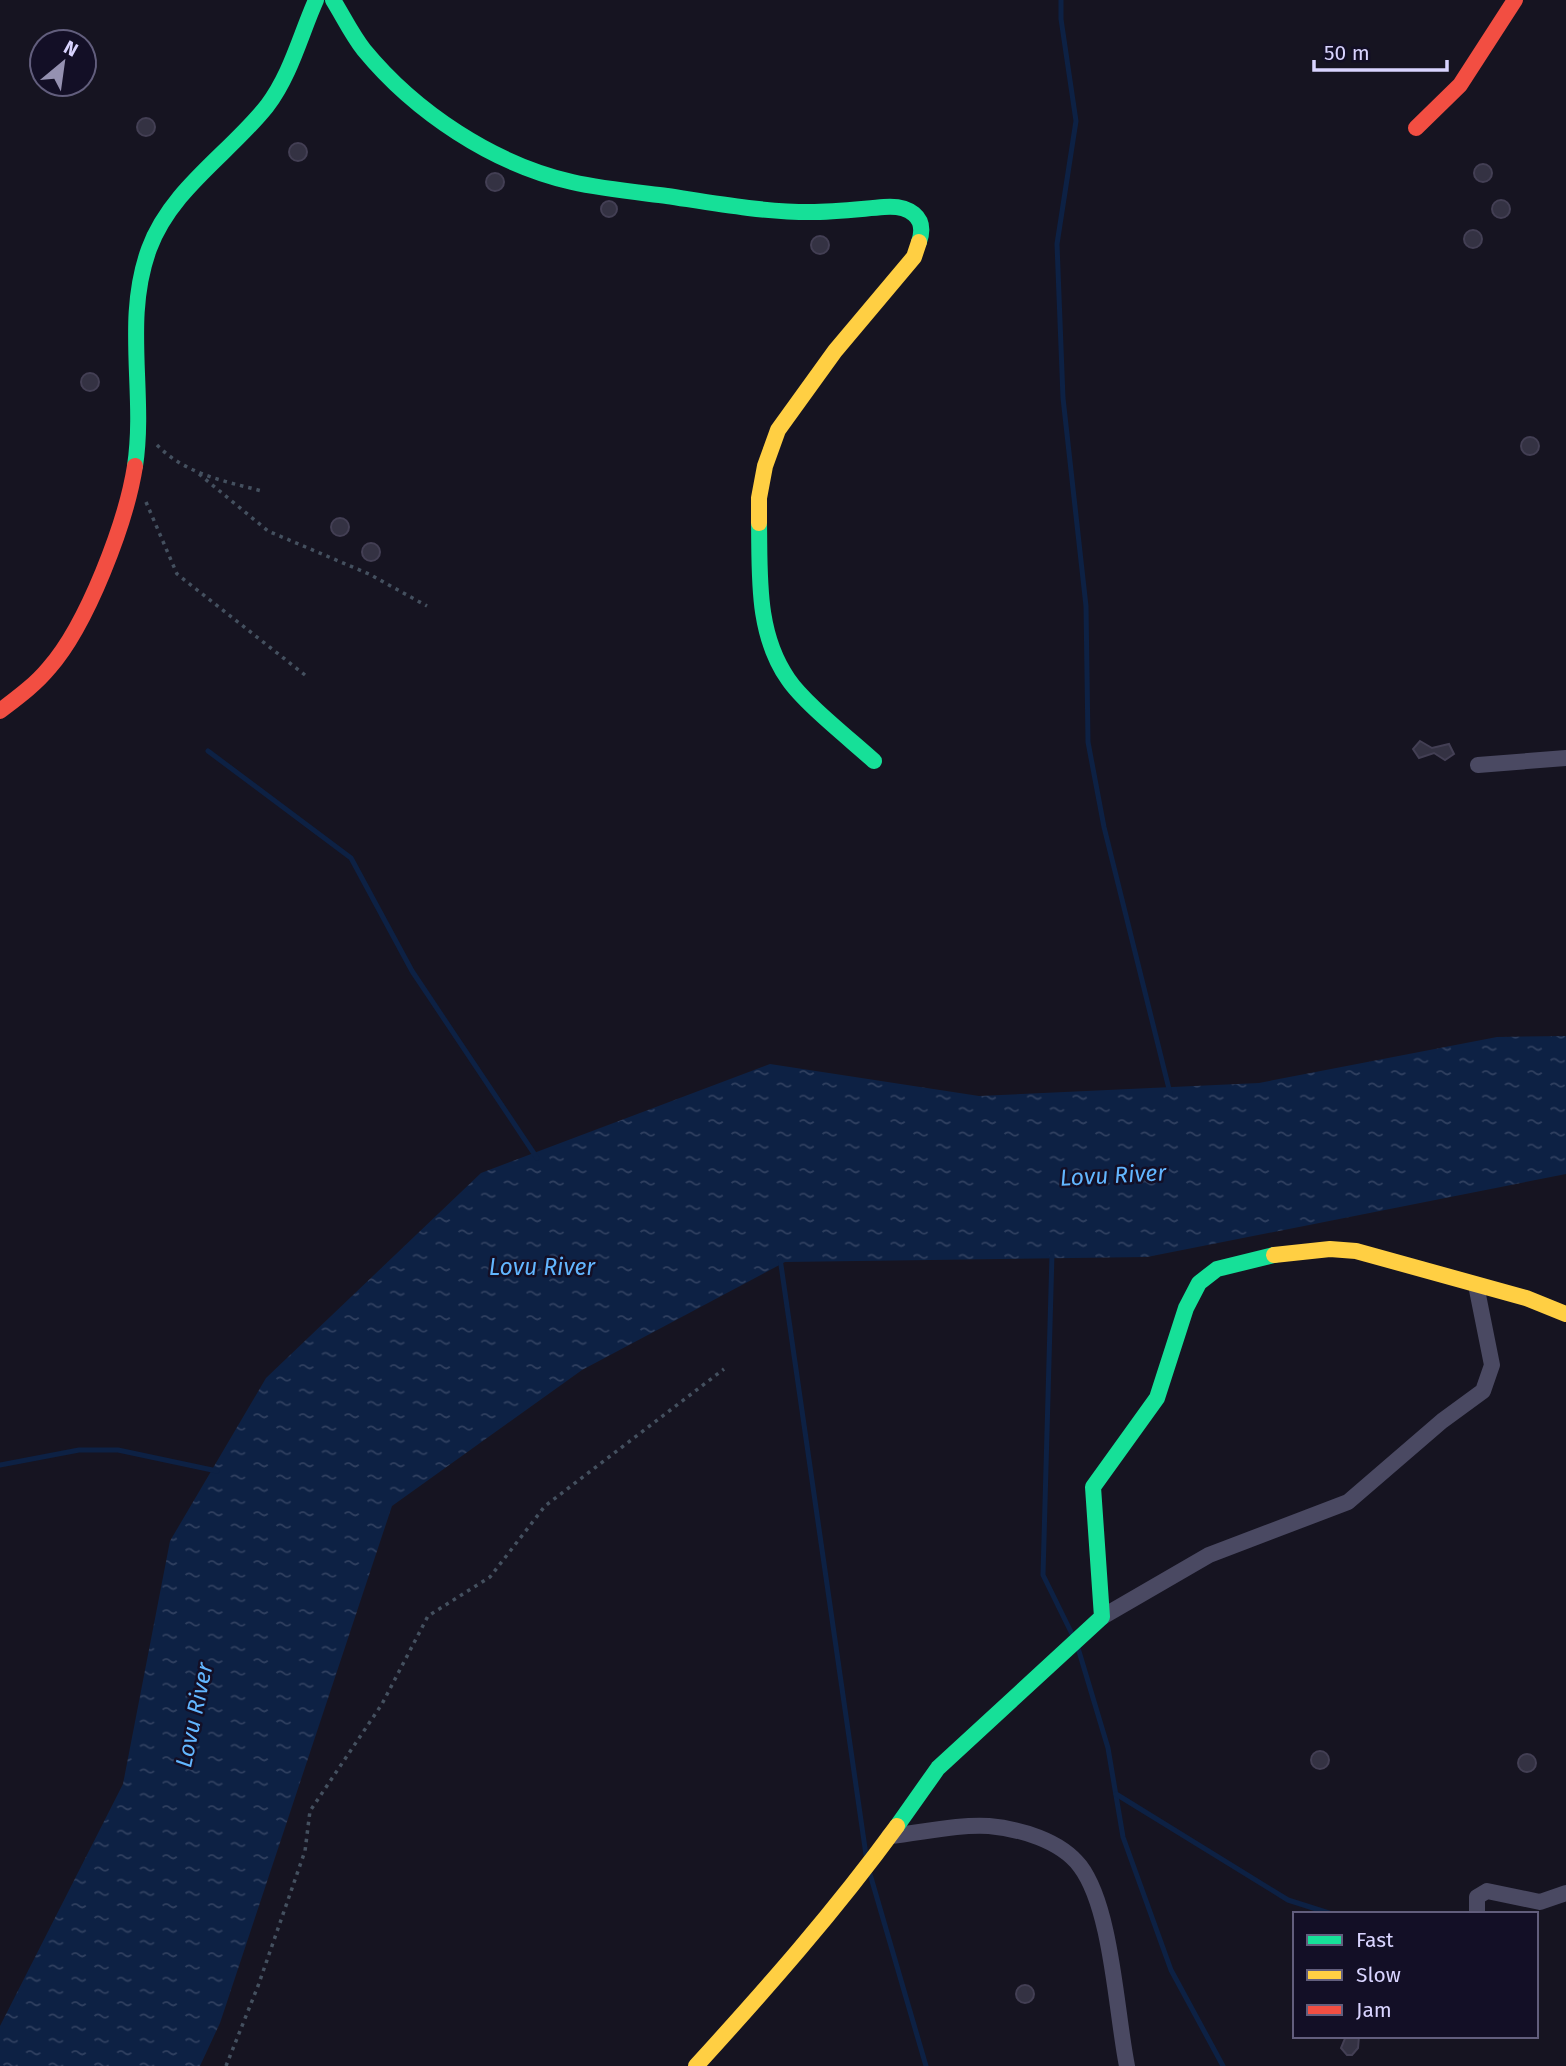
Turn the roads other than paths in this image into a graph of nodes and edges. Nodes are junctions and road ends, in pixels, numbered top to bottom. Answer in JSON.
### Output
{"nodes":[{"id":1,"x":316,"y":0,"type":"edge"},
{"id":2,"x":333,"y":0,"type":"edge"},
{"id":3,"x":1515,"y":0,"type":"edge"},
{"id":4,"x":1416,"y":128,"type":"dead end"},
{"id":5,"x":0,"y":711,"type":"edge"},
{"id":6,"x":1566,"y":758,"type":"edge"},
{"id":7,"x":874,"y":761,"type":"dead end"},
{"id":8,"x":1478,"y":765,"type":"dead end"},
{"id":9,"x":1476,"y":1285,"type":"junction"},
{"id":10,"x":1566,"y":1314,"type":"edge"},
{"id":11,"x":1102,"y":1617,"type":"junction"},
{"id":12,"x":889,"y":1836,"type":"junction"},
{"id":13,"x":1566,"y":1894,"type":"edge"},
{"id":14,"x":1476,"y":1912,"type":"edge"},
{"id":15,"x":696,"y":2066,"type":"edge"},
{"id":16,"x":1127,"y":2066,"type":"edge"}],
"edges":[{"from":1,"to":5,"type":"street"},
{"from":2,"to":7,"type":"street"},
{"from":3,"to":4,"type":"street"},
{"from":6,"to":8,"type":"street"},
{"from":9,"to":10,"type":"street"},
{"from":9,"to":11,"type":"street"},
{"from":9,"to":11,"type":"street"},
{"from":11,"to":12,"type":"street"},
{"from":12,"to":15,"type":"street"},
{"from":12,"to":16,"type":"street"},
{"from":13,"to":14,"type":"street"}]}
